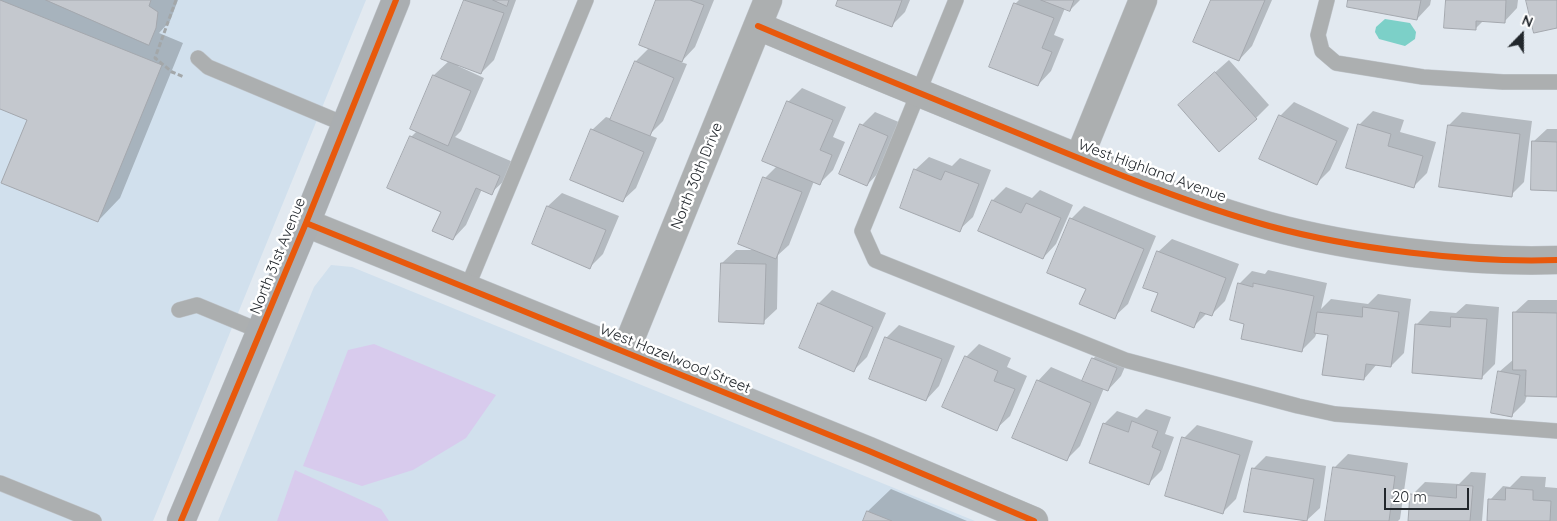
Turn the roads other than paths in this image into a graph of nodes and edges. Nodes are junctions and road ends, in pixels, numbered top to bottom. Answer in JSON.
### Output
{"nodes":[{"id":1,"x":396,"y":0,"type":"edge"},
{"id":2,"x":586,"y":0,"type":"edge"},
{"id":3,"x":768,"y":0,"type":"edge"},
{"id":4,"x":956,"y":0,"type":"edge"},
{"id":5,"x":1143,"y":0,"type":"edge"},
{"id":6,"x":1327,"y":0,"type":"edge"},
{"id":7,"x":758,"y":26,"type":"junction"},
{"id":8,"x":198,"y":58,"type":"dead end"},
{"id":9,"x":1557,"y":82,"type":"edge"},
{"id":10,"x":918,"y":92,"type":"junction"},
{"id":11,"x":344,"y":124,"type":"junction"},
{"id":12,"x":1079,"y":158,"type":"junction"},
{"id":13,"x":306,"y":223,"type":"junction"},
{"id":14,"x":1557,"y":260,"type":"edge"},
{"id":15,"x":467,"y":288,"type":"junction"},
{"id":16,"x":179,"y":310,"type":"dead end"},
{"id":17,"x":260,"y":331,"type":"junction"},
{"id":18,"x":625,"y":352,"type":"junction"},
{"id":19,"x":1557,"y":431,"type":"edge"},
{"id":20,"x":0,"y":483,"type":"edge"},
{"id":21,"x":93,"y":521,"type":"edge"},
{"id":22,"x":181,"y":521,"type":"edge"},
{"id":23,"x":1034,"y":521,"type":"edge"}],
"edges":[{"from":1,"to":11,"type":"street","name":"North 31st Avenue"},
{"from":2,"to":15,"type":"lane"},
{"from":3,"to":7,"type":"street","name":"North 30th Drive"},
{"from":4,"to":10,"type":"lane"},
{"from":5,"to":12,"type":"street"},
{"from":6,"to":9,"type":"lane"},
{"from":7,"to":10,"type":"street","name":"West Highland Avenue"},
{"from":7,"to":18,"type":"street","name":"North 30th Drive"},
{"from":8,"to":11,"type":"lane"},
{"from":10,"to":12,"type":"street","name":"West Highland Avenue"},
{"from":10,"to":19,"type":"lane"},
{"from":11,"to":13,"type":"street","name":"North 31st Avenue"},
{"from":12,"to":14,"type":"street","name":"West Highland Avenue"},
{"from":13,"to":15,"type":"street","name":"West Hazelwood Street"},
{"from":13,"to":17,"type":"street","name":"North 31st Avenue"},
{"from":15,"to":18,"type":"street","name":"West Hazelwood Street"},
{"from":16,"to":17,"type":"lane"},
{"from":17,"to":22,"type":"street","name":"North 31st Avenue"},
{"from":18,"to":23,"type":"street","name":"West Hazelwood Street"},
{"from":20,"to":21,"type":"lane"}]}
